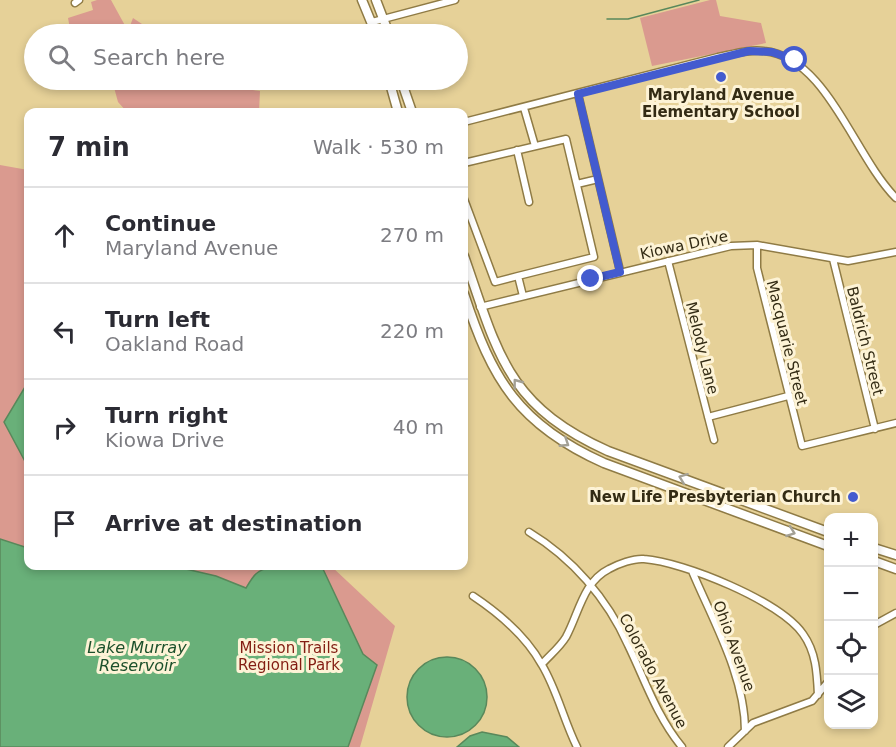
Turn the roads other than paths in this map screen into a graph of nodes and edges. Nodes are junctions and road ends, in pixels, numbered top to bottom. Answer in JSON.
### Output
{"nodes":[{"id":1,"x":362,"y":0,"type":"edge"},
{"id":2,"x":376,"y":0,"type":"edge"},
{"id":3,"x":455,"y":0,"type":"edge"},
{"id":4,"x":384,"y":19,"type":"junction"},
{"id":5,"x":372,"y":22,"type":"joint"},
{"id":6,"x":386,"y":24,"type":"edge"},
{"id":7,"x":392,"y":90,"type":"edge"},
{"id":8,"x":404,"y":90,"type":"edge"},
{"id":9,"x":578,"y":94,"type":"junction"},
{"id":10,"x":397,"y":108,"type":"edge"},
{"id":11,"x":410,"y":108,"type":"edge"},
{"id":12,"x":524,"y":108,"type":"junction"},
{"id":13,"x":468,"y":121,"type":"edge"},
{"id":14,"x":535,"y":146,"type":"junction"},
{"id":15,"x":517,"y":150,"type":"junction"},
{"id":16,"x":468,"y":162,"type":"edge"},
{"id":17,"x":598,"y":179,"type":"junction"},
{"id":18,"x":577,"y":184,"type":"junction"},
{"id":19,"x":896,"y":198,"type":"edge"},
{"id":20,"x":529,"y":202,"type":"dead end"},
{"id":21,"x":468,"y":210,"type":"edge"},
{"id":22,"x":756,"y":245,"type":"junction"},
{"id":23,"x":896,"y":253,"type":"edge"},
{"id":24,"x":833,"y":259,"type":"junction"},
{"id":25,"x":668,"y":261,"type":"junction"},
{"id":26,"x":468,"y":272,"type":"edge"},
{"id":27,"x":620,"y":272,"type":"junction"},
{"id":28,"x":518,"y":276,"type":"junction"},
{"id":29,"x":523,"y":296,"type":"junction"},
{"id":30,"x":468,"y":306,"type":"edge"},
{"id":31,"x":480,"y":307,"type":"junction"},
{"id":32,"x":788,"y":396,"type":"junction"},
{"id":33,"x":708,"y":417,"type":"junction"},
{"id":34,"x":896,"y":423,"type":"edge"},
{"id":35,"x":874,"y":429,"type":"junction"},
{"id":36,"x":714,"y":440,"type":"dead end"},
{"id":37,"x":758,"y":506,"type":"junction"},
{"id":38,"x":754,"y":519,"type":"junction"},
{"id":39,"x":824,"y":531,"type":"edge"},
{"id":40,"x":529,"y":532,"type":"dead end"},
{"id":41,"x":824,"y":545,"type":"edge"},
{"id":42,"x":878,"y":550,"type":"edge"},
{"id":43,"x":896,"y":555,"type":"edge"},
{"id":44,"x":878,"y":563,"type":"edge"},
{"id":45,"x":896,"y":569,"type":"edge"},
{"id":46,"x":692,"y":571,"type":"junction"},
{"id":47,"x":590,"y":583,"type":"junction"},
{"id":48,"x":473,"y":596,"type":"dead end"},
{"id":49,"x":896,"y":613,"type":"edge"},
{"id":50,"x":878,"y":623,"type":"edge"},
{"id":51,"x":542,"y":664,"type":"junction"},
{"id":52,"x":824,"y":687,"type":"edge"},
{"id":53,"x":818,"y":695,"type":"junction"},
{"id":54,"x":745,"y":731,"type":"junction"},
{"id":55,"x":577,"y":747,"type":"edge"},
{"id":56,"x":682,"y":747,"type":"edge"},
{"id":57,"x":728,"y":747,"type":"edge"}],
"edges":[{"from":1,"to":5,"type":"main road"},
{"from":2,"to":4,"type":"main road"},
{"from":3,"to":4,"type":"street"},
{"from":4,"to":5,"type":"street"},
{"from":4,"to":6,"type":"main road"},
{"from":7,"to":10,"type":"main road"},
{"from":8,"to":11,"type":"main road"},
{"from":9,"to":12,"type":"street"},
{"from":9,"to":17,"type":"street"},
{"from":9,"to":19,"type":"street"},
{"from":12,"to":13,"type":"street"},
{"from":12,"to":14,"type":"street"},
{"from":14,"to":15,"type":"street"},
{"from":14,"to":18,"type":"street"},
{"from":15,"to":16,"type":"street"},
{"from":15,"to":20,"type":"street"},
{"from":17,"to":18,"type":"street"},
{"from":17,"to":27,"type":"street"},
{"from":18,"to":28,"type":"street"},
{"from":21,"to":28,"type":"street"},
{"from":22,"to":24,"type":"street","name":"Kiowa Drive"},
{"from":22,"to":25,"type":"street","name":"Kiowa Drive"},
{"from":22,"to":32,"type":"street","name":"Macquarie Street"},
{"from":23,"to":24,"type":"street","name":"Kiowa Drive"},
{"from":24,"to":35,"type":"street","name":"Baldrich Street"},
{"from":25,"to":27,"type":"street","name":"Kiowa Drive"},
{"from":25,"to":33,"type":"street","name":"Melody Lane"},
{"from":26,"to":31,"type":"main road"},
{"from":27,"to":29,"type":"street","name":"Kiowa Drive"},
{"from":28,"to":29,"type":"street"},
{"from":29,"to":31,"type":"street","name":"Kiowa Drive"},
{"from":30,"to":38,"type":"main road","one_way":true},
{"from":37,"to":31,"type":"main road","one_way":true},
{"from":32,"to":33,"type":"street"},
{"from":32,"to":35,"type":"street","name":"Macquarie Street"},
{"from":33,"to":36,"type":"street","name":"Melody Lane"},
{"from":34,"to":35,"type":"street"},
{"from":37,"to":38,"type":"main road"},
{"from":37,"to":39,"type":"main road"},
{"from":38,"to":41,"type":"main road","one_way":true},
{"from":40,"to":47,"type":"street","name":"Colorado Avenue"},
{"from":42,"to":43,"type":"main road"},
{"from":44,"to":45,"type":"main road"},
{"from":46,"to":47,"type":"street"},
{"from":46,"to":53,"type":"street"},
{"from":46,"to":54,"type":"street","name":"Ohio Avenue"},
{"from":47,"to":51,"type":"street"},
{"from":47,"to":56,"type":"street","name":"Colorado Avenue"},
{"from":48,"to":51,"type":"street"},
{"from":49,"to":50,"type":"street"},
{"from":51,"to":55,"type":"street"},
{"from":52,"to":53,"type":"street"},
{"from":53,"to":54,"type":"street"},
{"from":54,"to":57,"type":"street"}]}
